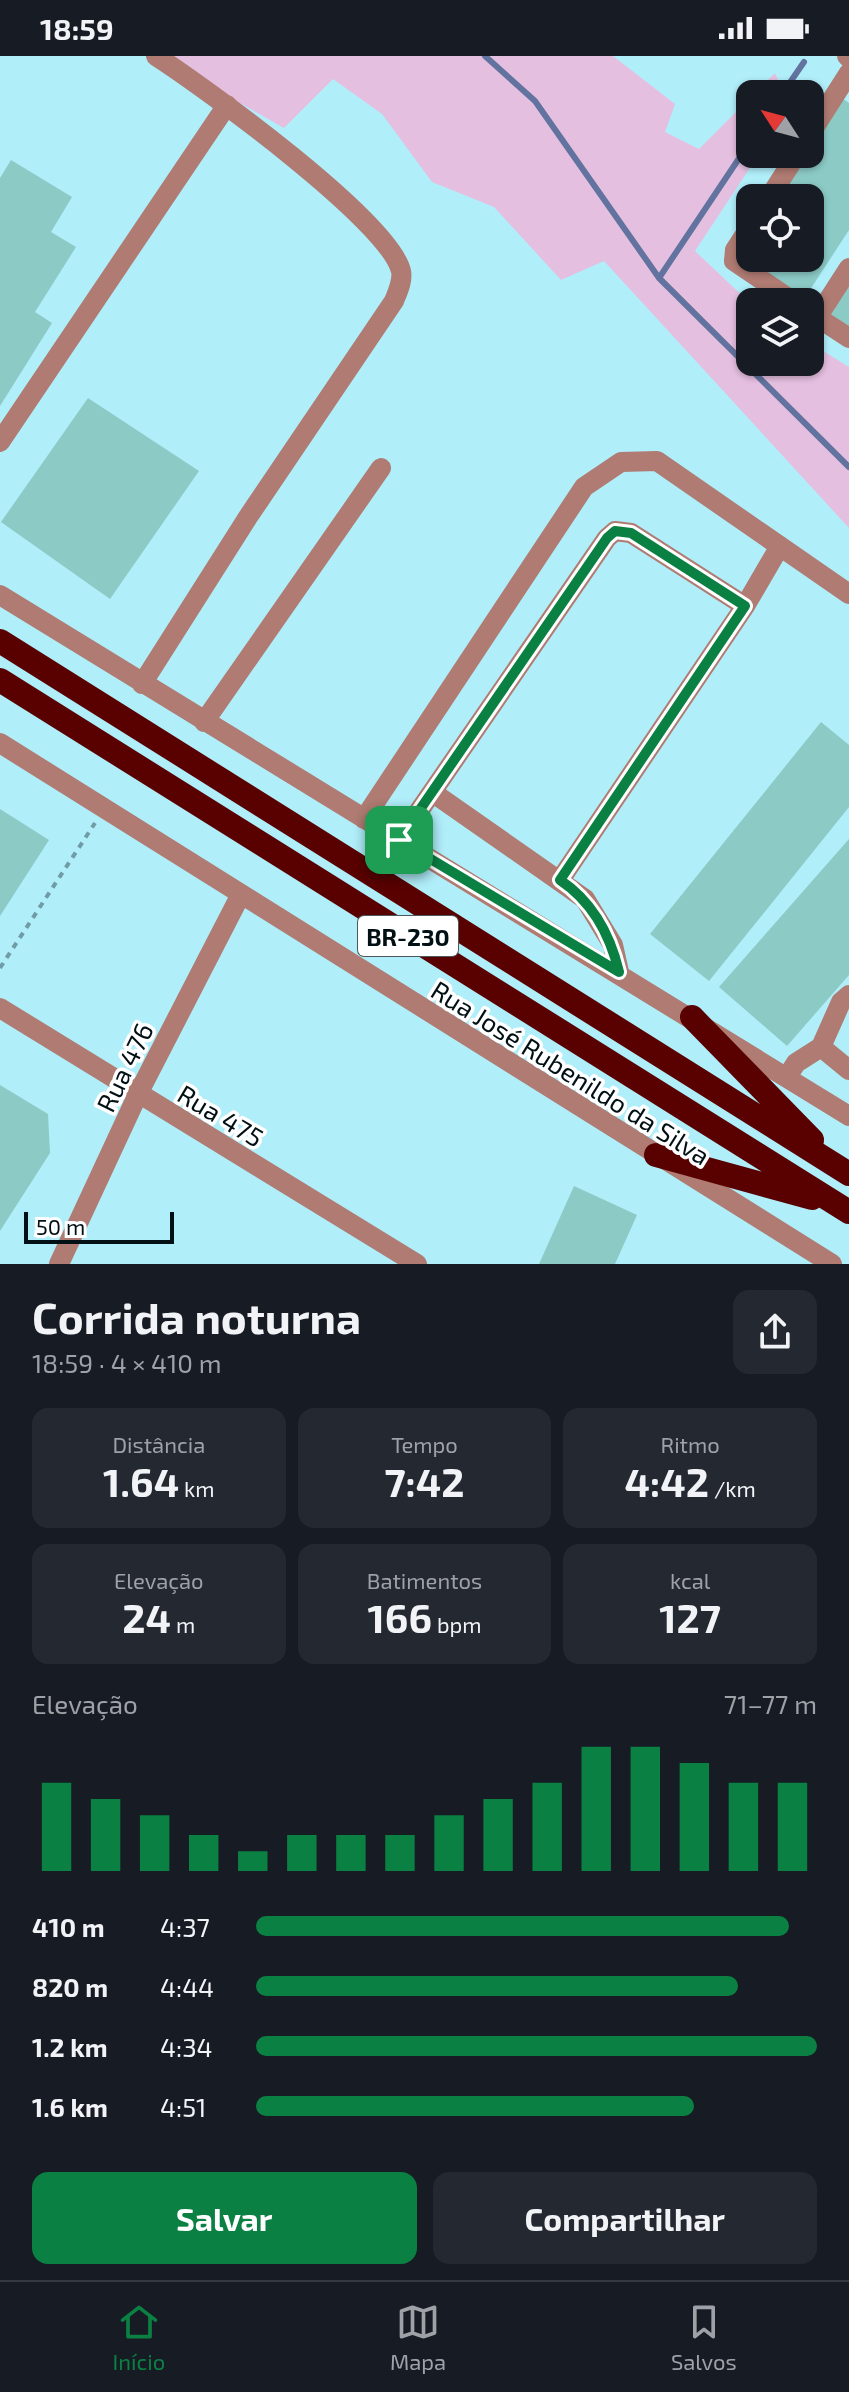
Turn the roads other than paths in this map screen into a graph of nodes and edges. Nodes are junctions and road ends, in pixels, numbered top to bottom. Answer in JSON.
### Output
{"nodes":[{"id":1,"x":156,"y":56,"type":"edge"},
{"id":2,"x":846,"y":78,"type":"edge"},
{"id":3,"x":227,"y":105,"type":"junction"},
{"id":4,"x":824,"y":112,"type":"edge"},
{"id":5,"x":849,"y":253,"type":"edge"},
{"id":6,"x":849,"y":268,"type":"edge"},
{"id":7,"x":750,"y":272,"type":"edge"},
{"id":8,"x":774,"y":288,"type":"edge"},
{"id":9,"x":824,"y":289,"type":"edge"},
{"id":10,"x":849,"y":338,"type":"edge"},
{"id":11,"x":0,"y":442,"type":"edge"},
{"id":12,"x":381,"y":468,"type":"dead end"},
{"id":13,"x":780,"y":546,"type":"junction"},
{"id":14,"x":849,"y":594,"type":"edge"},
{"id":15,"x":0,"y":595,"type":"edge"},
{"id":16,"x":745,"y":606,"type":"junction"},
{"id":17,"x":0,"y":641,"type":"edge"},
{"id":18,"x":0,"y":680,"type":"edge"},
{"id":19,"x":142,"y":684,"type":"junction"},
{"id":20,"x":204,"y":722,"type":"junction"},
{"id":21,"x":0,"y":743,"type":"edge"},
{"id":22,"x":432,"y":792,"type":"junction"},
{"id":23,"x":364,"y":819,"type":"junction"},
{"id":24,"x":399,"y":840,"type":"junction"},
{"id":25,"x":560,"y":880,"type":"junction"},
{"id":26,"x":240,"y":896,"type":"junction"},
{"id":27,"x":619,"y":972,"type":"junction"},
{"id":28,"x":849,"y":995,"type":"edge"},
{"id":29,"x":0,"y":1008,"type":"edge"},
{"id":30,"x":692,"y":1017,"type":"junction"},
{"id":31,"x":821,"y":1047,"type":"junction"},
{"id":32,"x":849,"y":1070,"type":"edge"},
{"id":33,"x":787,"y":1077,"type":"junction"},
{"id":34,"x":138,"y":1094,"type":"junction"},
{"id":35,"x":849,"y":1116,"type":"edge"},
{"id":36,"x":656,"y":1155,"type":"junction"},
{"id":37,"x":839,"y":1168,"type":"edge"},
{"id":38,"x":844,"y":1209,"type":"edge"},
{"id":39,"x":59,"y":1264,"type":"edge"},
{"id":40,"x":417,"y":1264,"type":"edge"},
{"id":41,"x":832,"y":1264,"type":"edge"}],
"edges":[{"from":1,"to":3,"type":"street"},
{"from":2,"to":4,"type":"street"},
{"from":3,"to":11,"type":"street"},
{"from":3,"to":19,"type":"street"},
{"from":5,"to":9,"type":"street"},
{"from":6,"to":10,"type":"street"},
{"from":7,"to":8,"type":"street"},
{"from":12,"to":20,"type":"street"},
{"from":13,"to":14,"type":"street"},
{"from":13,"to":16,"type":"street"},
{"from":13,"to":23,"type":"street"},
{"from":15,"to":19,"type":"street"},
{"from":16,"to":22,"type":"street"},
{"from":16,"to":25,"type":"street"},
{"from":17,"to":37,"type":"highway","number":"BR-230"},
{"from":18,"to":38,"type":"highway","number":"BR-230"},
{"from":19,"to":20,"type":"street"},
{"from":20,"to":23,"type":"street"},
{"from":21,"to":26,"type":"street","name":"Rua José Rubenildo da Silva"},
{"from":22,"to":24,"type":"street"},
{"from":22,"to":25,"type":"street"},
{"from":23,"to":24,"type":"street"},
{"from":24,"to":27,"type":"street"},
{"from":25,"to":27,"type":"street"},
{"from":26,"to":34,"type":"street","name":"Rua 476"},
{"from":26,"to":36,"type":"street","name":"Rua José Rubenildo da Silva"},
{"from":27,"to":30,"type":"street"},
{"from":28,"to":31,"type":"street"},
{"from":29,"to":34,"type":"street","name":"Rua 475"},
{"from":30,"to":33,"type":"street"},
{"from":30,"to":37,"type":"highway"},
{"from":31,"to":32,"type":"street"},
{"from":31,"to":33,"type":"street"},
{"from":33,"to":35,"type":"street"},
{"from":34,"to":39,"type":"street","name":"Rua 476"},
{"from":34,"to":40,"type":"street","name":"Rua 475"},
{"from":36,"to":38,"type":"highway"},
{"from":36,"to":41,"type":"street","name":"Rua José Rubenildo da Silva"}]}
